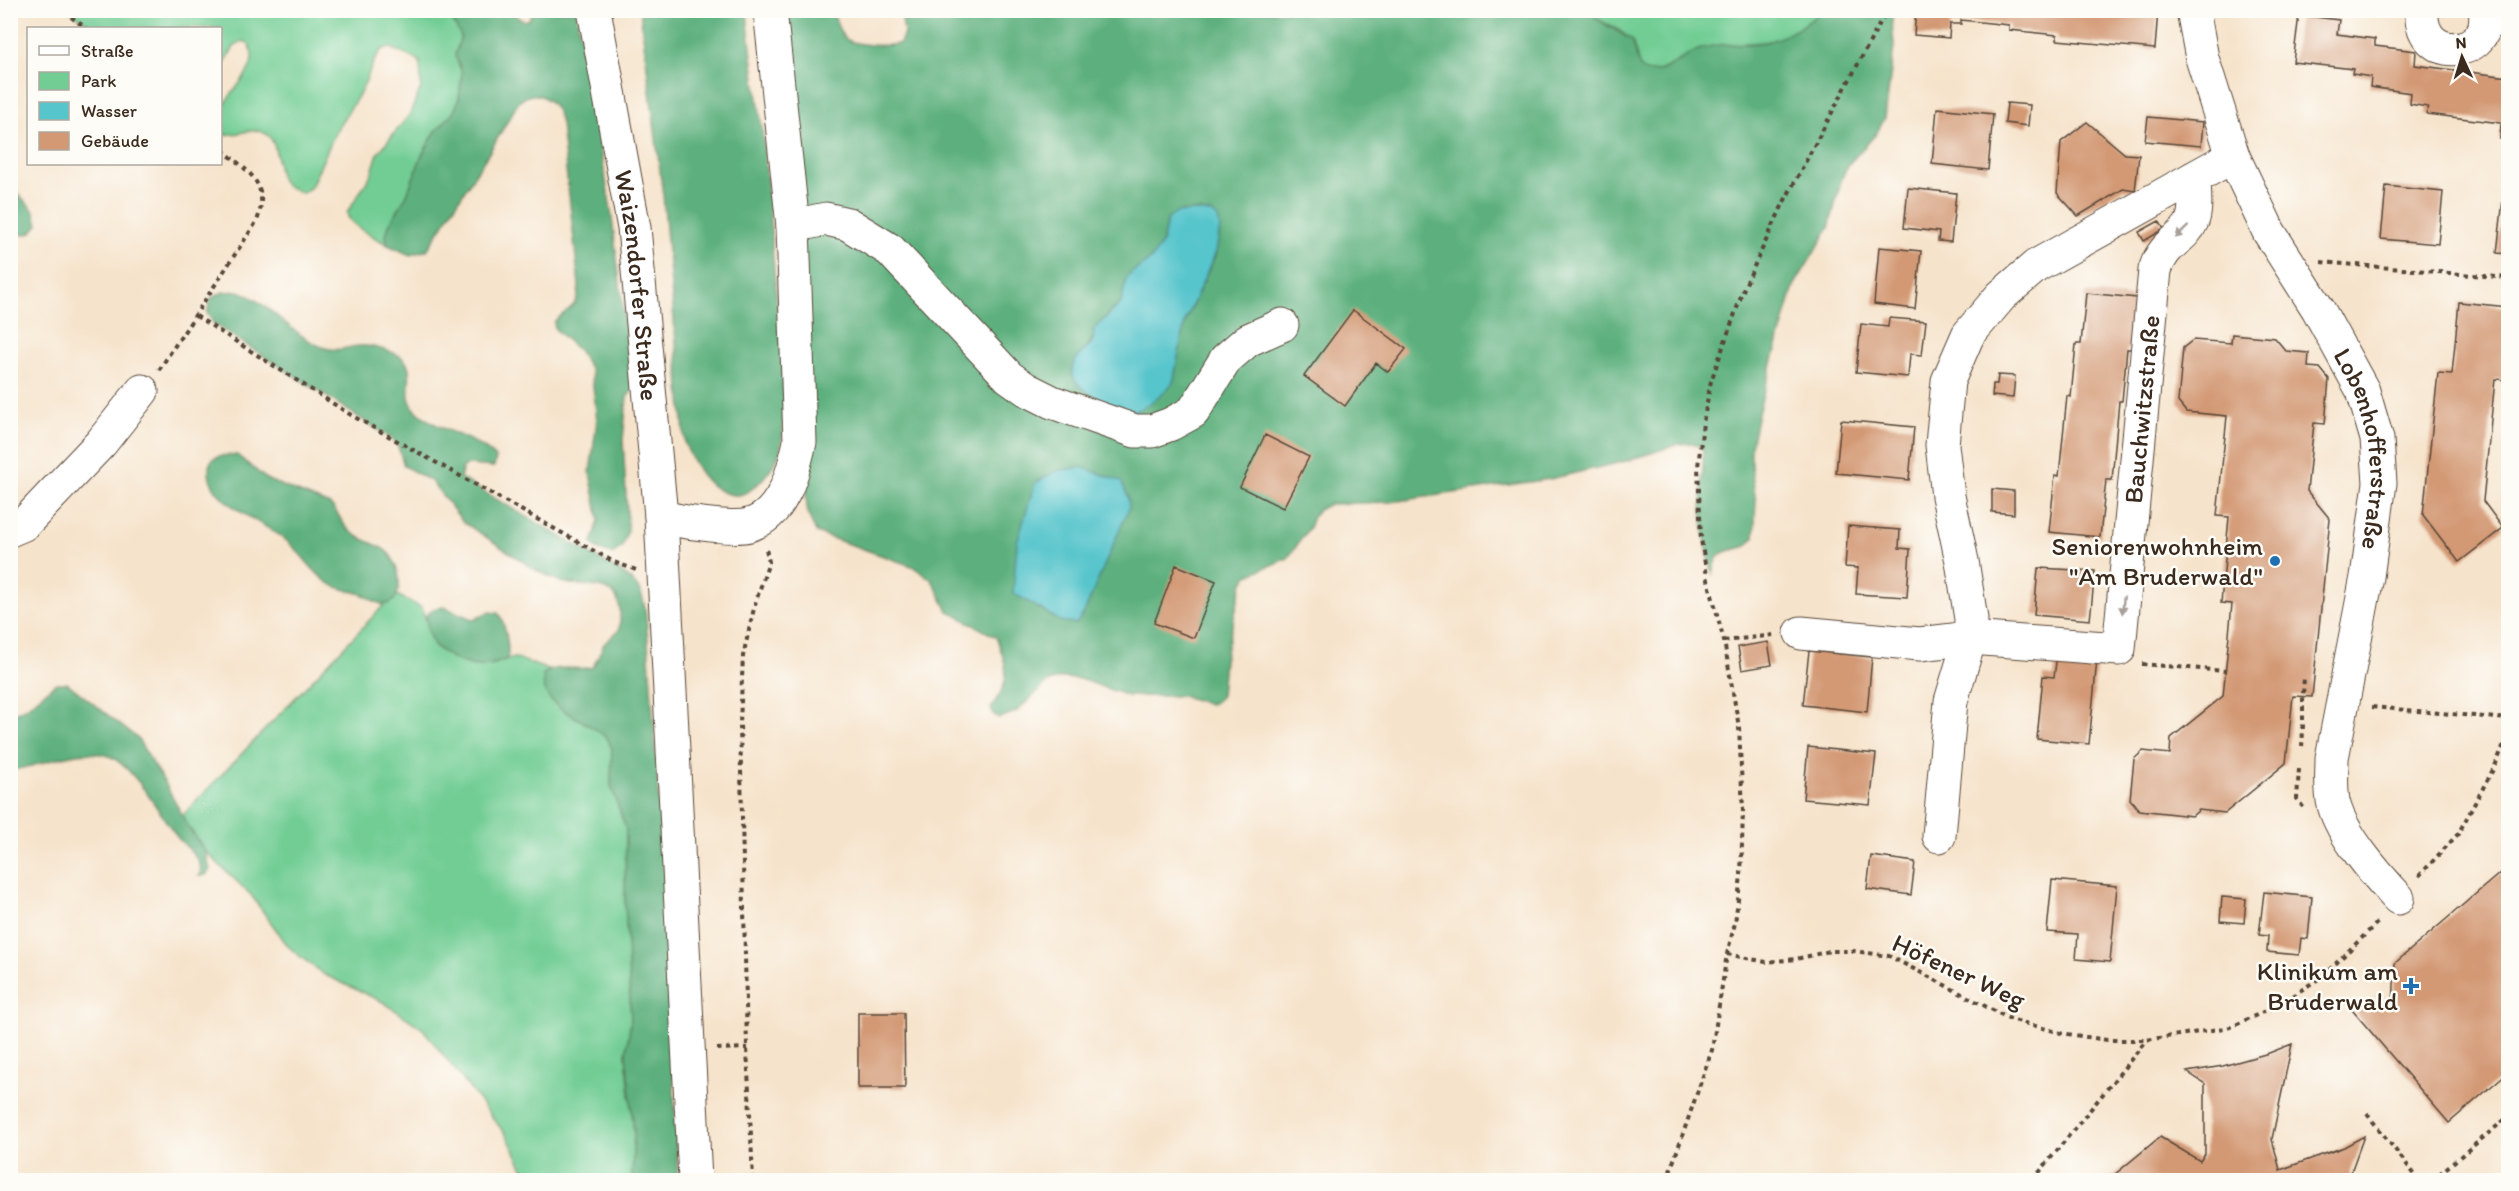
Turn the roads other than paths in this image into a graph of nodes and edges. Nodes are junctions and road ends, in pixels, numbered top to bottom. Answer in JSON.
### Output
{"nodes":[{"id":1,"x":770,"y":10,"type":"edge"},
{"id":2,"x":2193,"y":10,"type":"edge"},
{"id":3,"x":2422,"y":10,"type":"edge"},
{"id":4,"x":2485,"y":10,"type":"edge"},
{"id":5,"x":594,"y":13,"type":"edge"},
{"id":6,"x":2233,"y":156,"type":"junction"},
{"id":7,"x":2194,"y":178,"type":"junction"},
{"id":8,"x":793,"y":226,"type":"junction"},
{"id":9,"x":1282,"y":325,"type":"dead end"},
{"id":10,"x":142,"y":391,"type":"road end"},
{"id":11,"x":662,"y":516,"type":"junction"},
{"id":12,"x":10,"y":530,"type":"edge"},
{"id":13,"x":1801,"y":633,"type":"road end"},
{"id":14,"x":1970,"y":638,"type":"junction"},
{"id":15,"x":1939,"y":836,"type":"dead end"},
{"id":16,"x":2398,"y":898,"type":"road end"},
{"id":17,"x":695,"y":1180,"type":"edge"}],
"edges":[{"from":1,"to":8,"type":"street"},
{"from":2,"to":6,"type":"street","name":"Lobenhofferstraße"},
{"from":3,"to":4,"type":"street"},
{"from":5,"to":11,"type":"street","name":"Waizendorfer Straße"},
{"from":6,"to":7,"type":"street"},
{"from":6,"to":16,"type":"street","name":"Lobenhofferstraße"},
{"from":7,"to":14,"type":"street"},
{"from":7,"to":14,"type":"street","name":"Bauchwitzstraße","one_way":true},
{"from":8,"to":9,"type":"street"},
{"from":8,"to":11,"type":"street"},
{"from":10,"to":12,"type":"street"},
{"from":11,"to":17,"type":"street","name":"Waizendorfer Straße"},
{"from":13,"to":14,"type":"street"},
{"from":14,"to":15,"type":"street"}]}
